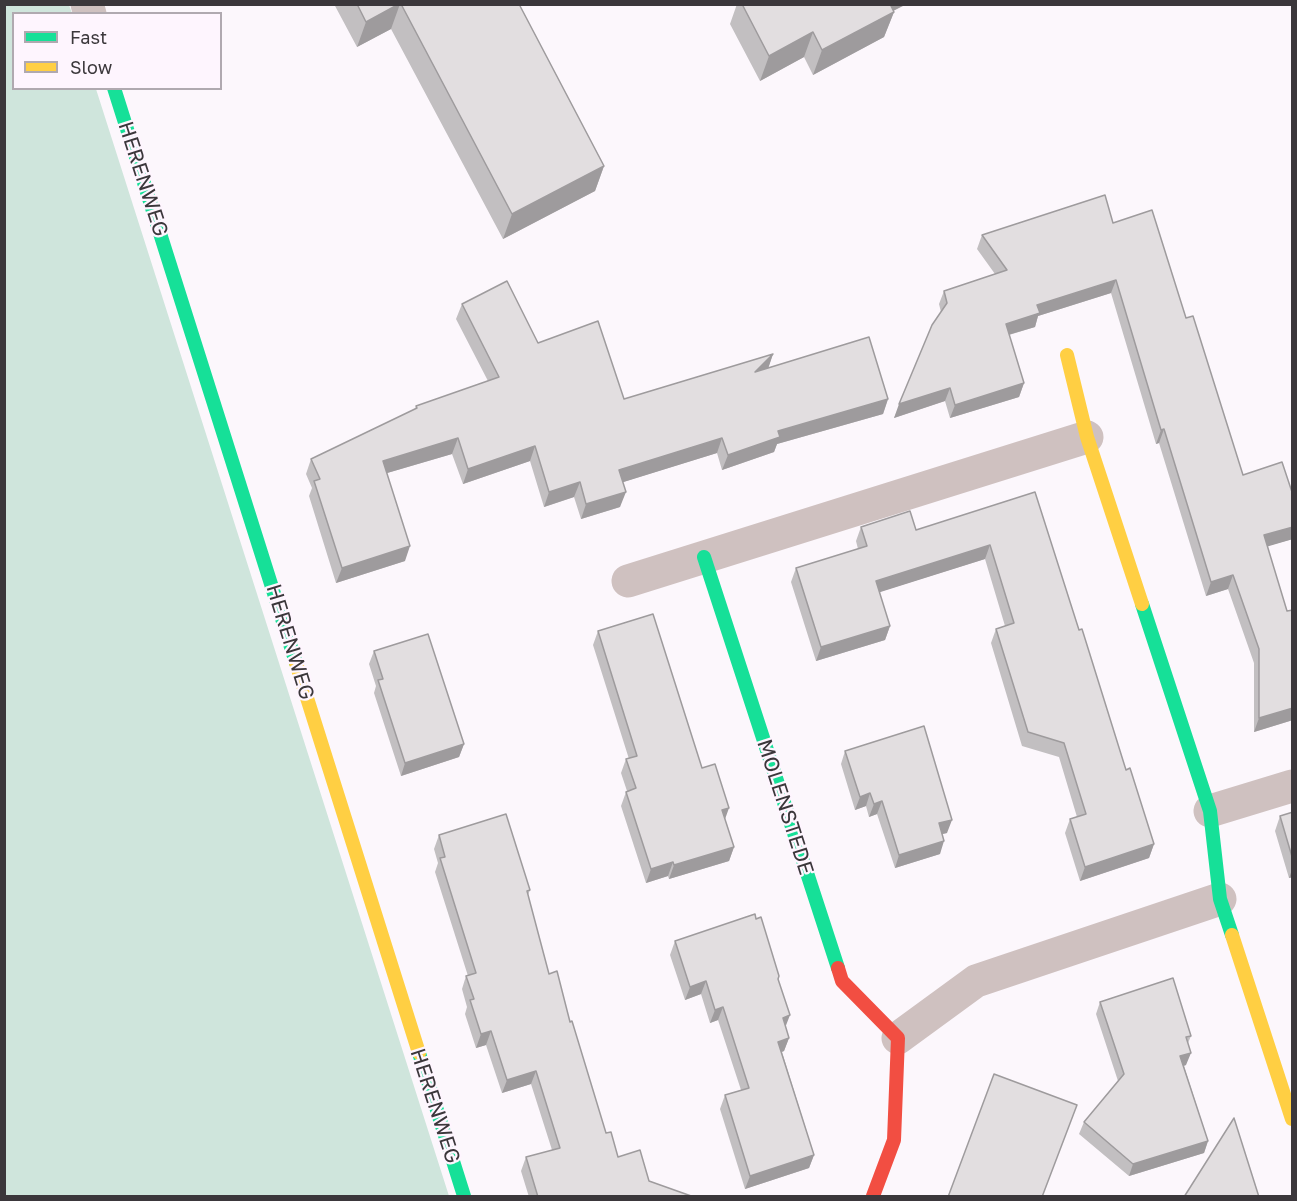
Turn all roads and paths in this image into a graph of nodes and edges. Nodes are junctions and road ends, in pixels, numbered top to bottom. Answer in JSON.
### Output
{"nodes":[{"id":1,"x":115,"y":90,"type":"edge"},
{"id":2,"x":1067,"y":355,"type":"dead end"},
{"id":3,"x":1088,"y":437,"type":"junction"},
{"id":4,"x":704,"y":557,"type":"junction"},
{"id":5,"x":628,"y":581,"type":"dead end"},
{"id":6,"x":1293,"y":786,"type":"edge"},
{"id":7,"x":1210,"y":811,"type":"junction"},
{"id":8,"x":1220,"y":899,"type":"junction"},
{"id":9,"x":898,"y":1038,"type":"junction"},
{"id":10,"x":1293,"y":1119,"type":"edge"},
{"id":11,"x":464,"y":1197,"type":"edge"},
{"id":12,"x":873,"y":1197,"type":"edge"}],
"edges":[{"from":1,"to":11,"type":"street","name":"HERENWEG"},
{"from":2,"to":3,"type":"street"},
{"from":3,"to":4,"type":"street"},
{"from":3,"to":7,"type":"street"},
{"from":4,"to":5,"type":"street"},
{"from":4,"to":9,"type":"street","name":"MOLENSTEDE"},
{"from":6,"to":7,"type":"street"},
{"from":7,"to":8,"type":"street"},
{"from":8,"to":9,"type":"street"},
{"from":8,"to":10,"type":"street"},
{"from":9,"to":12,"type":"street"}]}
